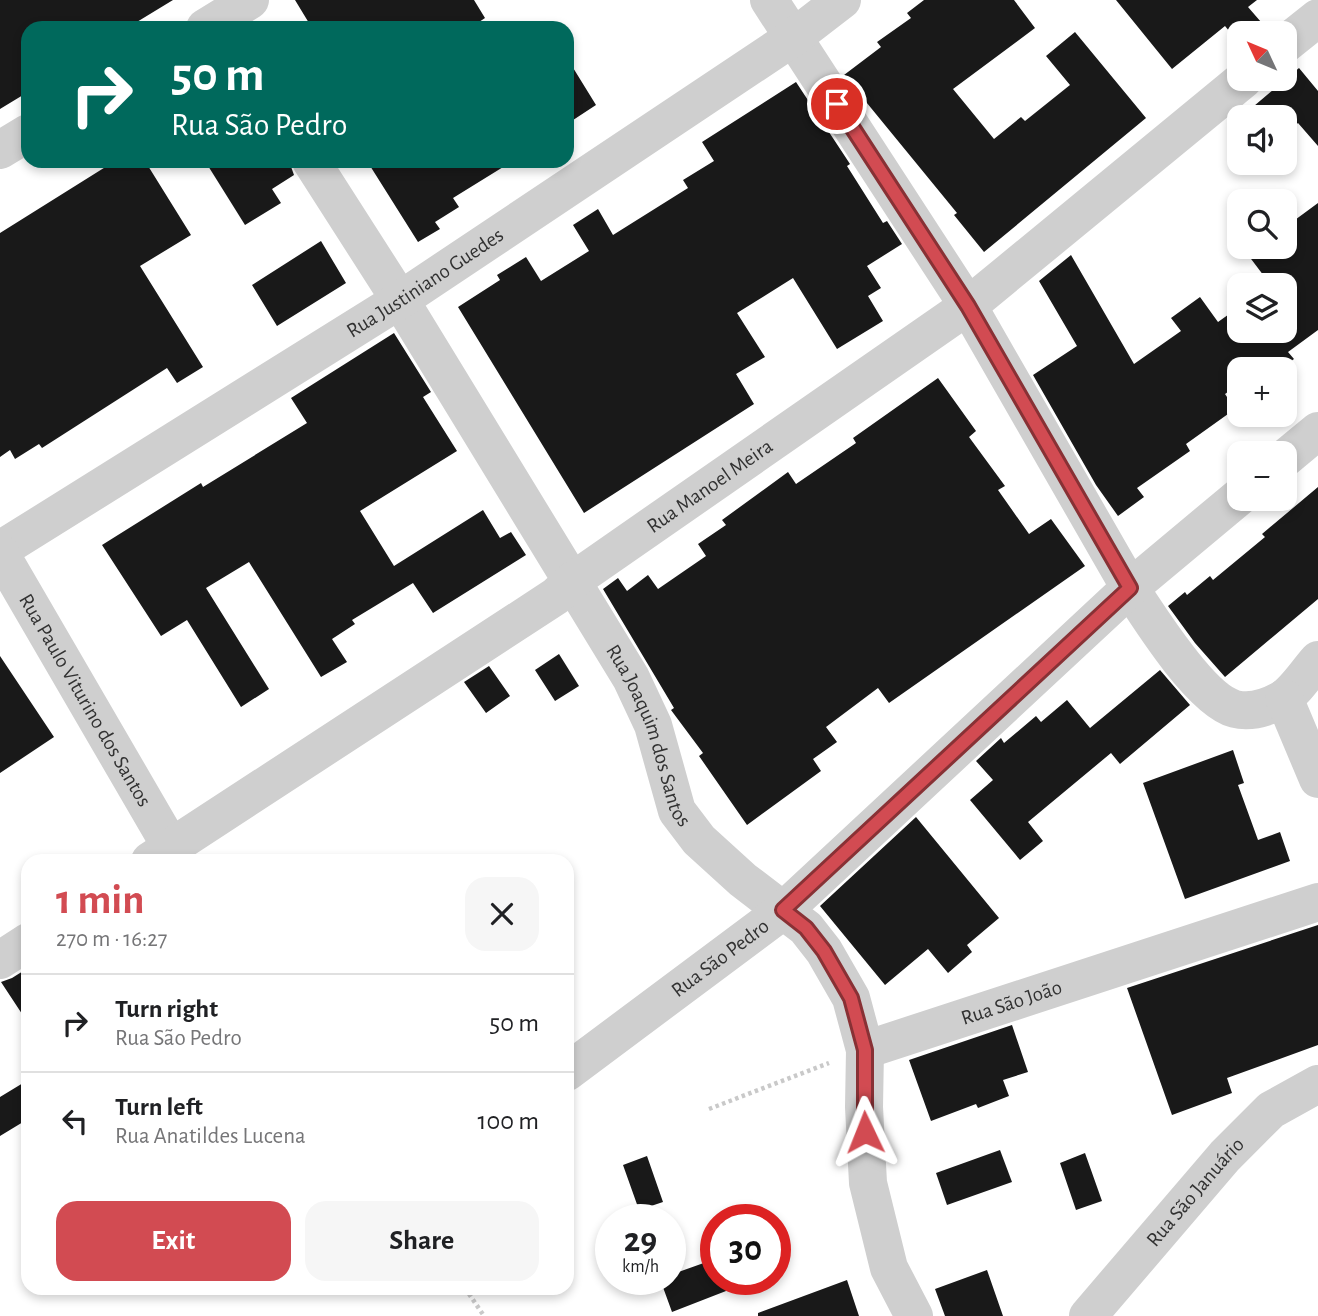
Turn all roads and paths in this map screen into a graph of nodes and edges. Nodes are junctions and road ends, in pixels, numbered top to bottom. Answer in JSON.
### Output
{"nodes":[{"id":1,"x":769,"y":0,"type":"edge"},
{"id":2,"x":842,"y":0,"type":"edge"},
{"id":3,"x":1318,"y":18,"type":"edge"},
{"id":4,"x":1297,"y":35,"type":"edge"},
{"id":5,"x":794,"y":37,"type":"junction"},
{"id":6,"x":1229,"y":91,"type":"edge"},
{"id":7,"x":21,"y":137,"type":"edge"},
{"id":8,"x":0,"y":150,"type":"edge"},
{"id":9,"x":315,"y":168,"type":"edge"},
{"id":10,"x":400,"y":300,"type":"junction"},
{"id":11,"x":968,"y":306,"type":"junction"},
{"id":12,"x":1318,"y":431,"type":"edge"},
{"id":13,"x":1297,"y":448,"type":"edge"},
{"id":14,"x":1227,"y":507,"type":"edge"},
{"id":15,"x":0,"y":551,"type":"edge"},
{"id":16,"x":571,"y":582,"type":"junction"},
{"id":17,"x":1130,"y":588,"type":"junction"},
{"id":18,"x":1318,"y":660,"type":"edge"},
{"id":19,"x":1284,"y":698,"type":"junction"},
{"id":20,"x":1318,"y":779,"type":"edge"},
{"id":21,"x":161,"y":854,"type":"edge"},
{"id":22,"x":1318,"y":902,"type":"edge"},
{"id":23,"x":783,"y":910,"type":"junction"},
{"id":24,"x":21,"y":946,"type":"edge"},
{"id":25,"x":0,"y":960,"type":"edge"},
{"id":26,"x":865,"y":1050,"type":"junction"},
{"id":27,"x":574,"y":1067,"type":"edge"},
{"id":28,"x":1318,"y":1084,"type":"edge"},
{"id":29,"x":709,"y":1110,"type":"dead end"},
{"id":30,"x":470,"y":1295,"type":"edge"},
{"id":31,"x":484,"y":1316,"type":"edge"},
{"id":32,"x":914,"y":1316,"type":"edge"},
{"id":33,"x":1088,"y":1316,"type":"edge"}],
"edges":[{"from":1,"to":5,"type":"street"},
{"from":2,"to":5,"type":"street","name":"Rua Justiniano Guedes"},
{"from":3,"to":4,"type":"street"},
{"from":5,"to":10,"type":"street","name":"Rua Justiniano Guedes"},
{"from":5,"to":11,"type":"street"},
{"from":6,"to":11,"type":"street","name":"Rua Manoel Meira"},
{"from":7,"to":8,"type":"street"},
{"from":9,"to":10,"type":"street","name":"Rua Joaquim dos Santos"},
{"from":10,"to":15,"type":"street","name":"Rua Justiniano Guedes"},
{"from":10,"to":16,"type":"street","name":"Rua Joaquim dos Santos"},
{"from":11,"to":16,"type":"street","name":"Rua Manoel Meira"},
{"from":11,"to":17,"type":"street"},
{"from":12,"to":13,"type":"street"},
{"from":14,"to":17,"type":"street","name":"Rua São Pedro"},
{"from":15,"to":21,"type":"street","name":"Rua Paulo Viturino dos Santos"},
{"from":16,"to":21,"type":"street","name":"Rua Manoel Meira"},
{"from":16,"to":23,"type":"street","name":"Rua Joaquim dos Santos"},
{"from":17,"to":19,"type":"street"},
{"from":17,"to":23,"type":"street","name":"Rua São Pedro"},
{"from":18,"to":19,"type":"street"},
{"from":19,"to":20,"type":"street"},
{"from":22,"to":26,"type":"street","name":"Rua São João"},
{"from":23,"to":26,"type":"street","name":"Rua Joaquim dos Santos"},
{"from":23,"to":27,"type":"street","name":"Rua São Pedro"},
{"from":24,"to":25,"type":"street"},
{"from":26,"to":29,"type":"path"},
{"from":26,"to":32,"type":"street","name":"Rua Joaquim dos Santos"},
{"from":28,"to":33,"type":"street","name":"Rua São Januário"},
{"from":30,"to":31,"type":"path"}]}
